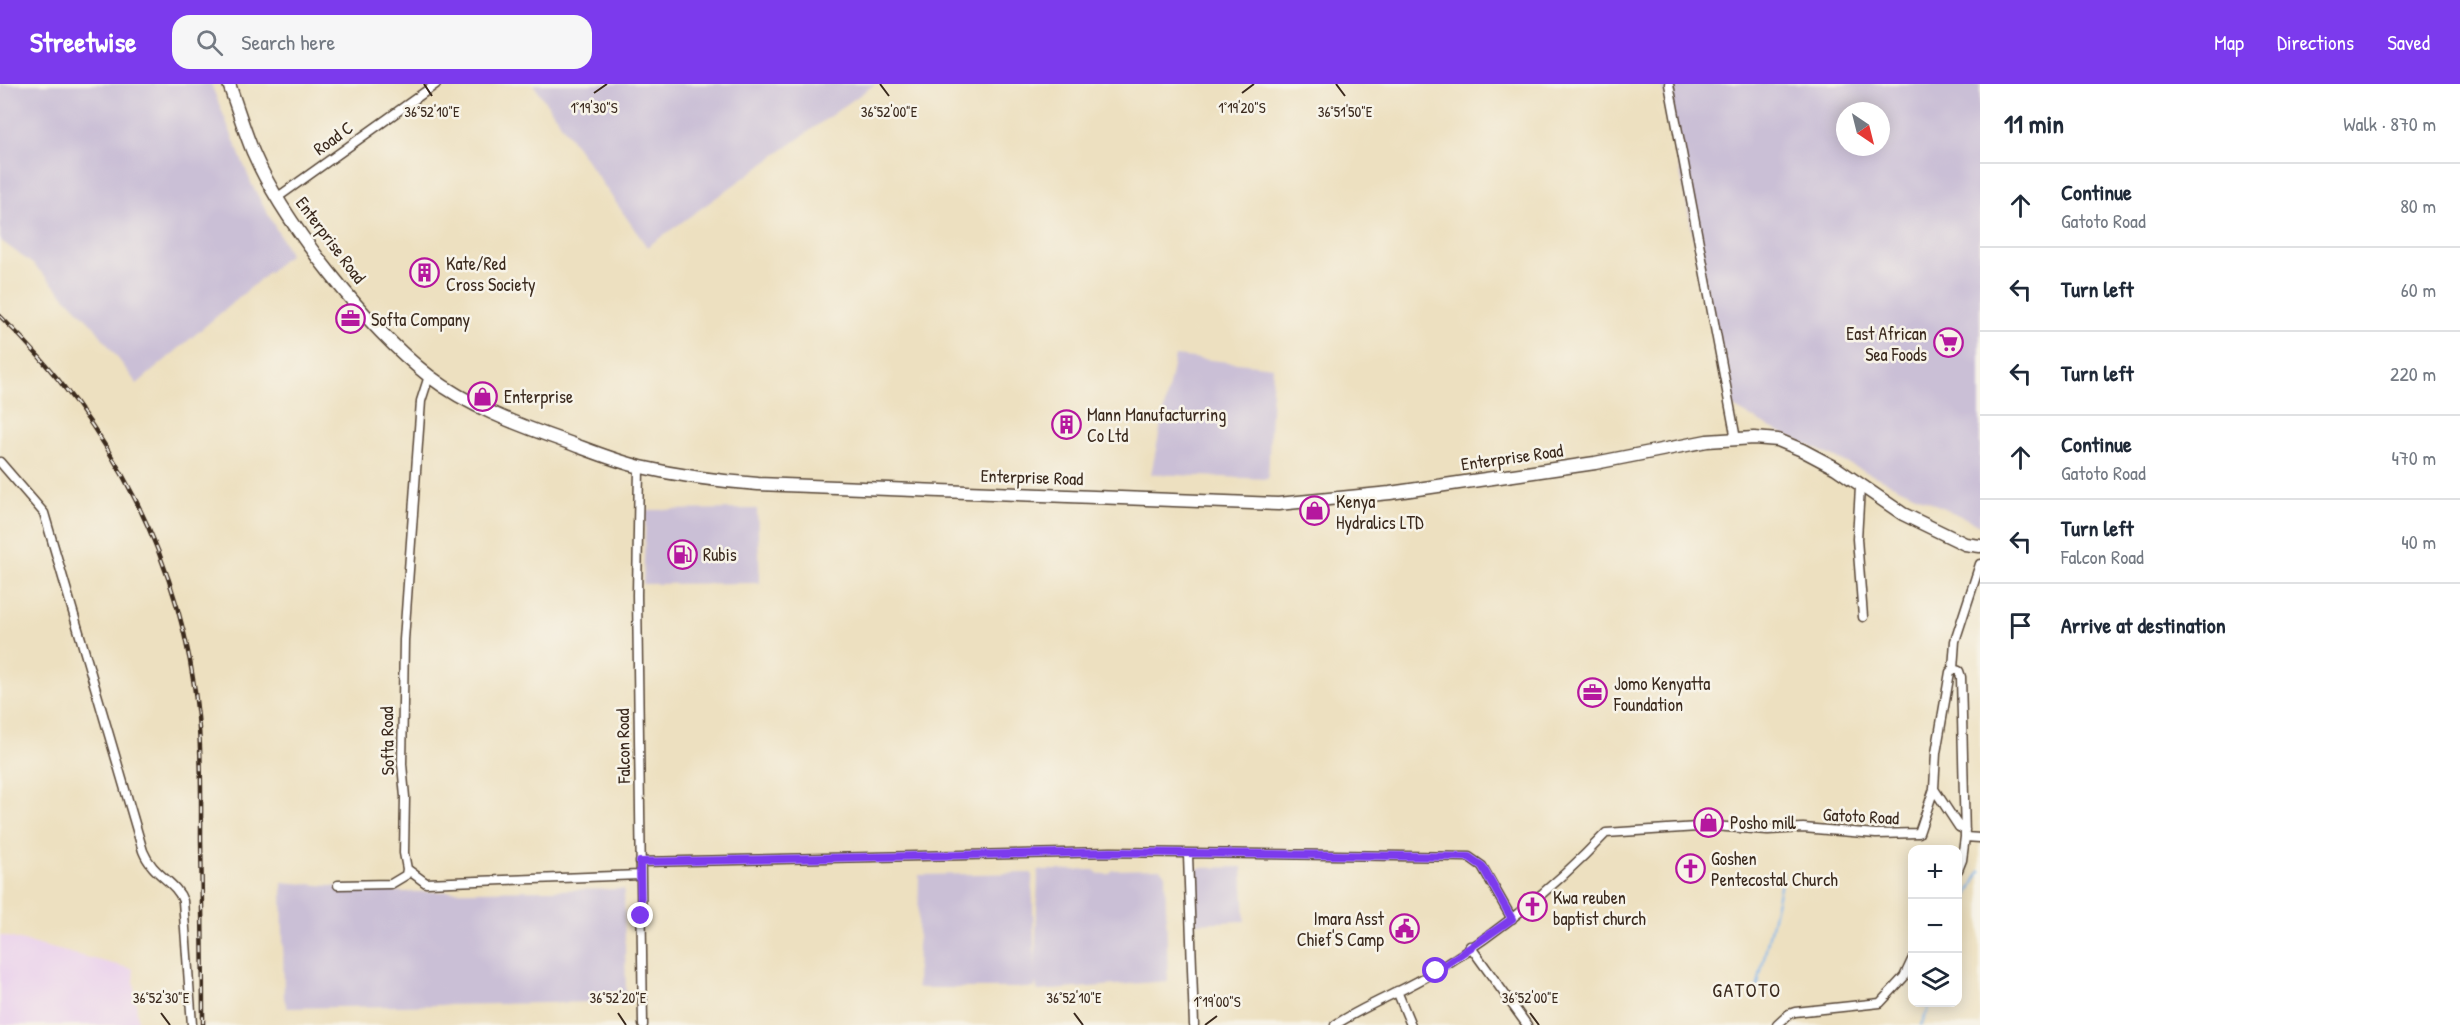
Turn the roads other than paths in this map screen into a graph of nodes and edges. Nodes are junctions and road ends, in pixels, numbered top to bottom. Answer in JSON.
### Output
{"nodes":[{"id":1,"x":229,"y":84,"type":"edge"},
{"id":2,"x":436,"y":84,"type":"edge"},
{"id":3,"x":1669,"y":84,"type":"edge"},
{"id":4,"x":278,"y":197,"type":"junction"},
{"id":5,"x":429,"y":376,"type":"junction"},
{"id":6,"x":1736,"y":439,"type":"junction"},
{"id":7,"x":0,"y":462,"type":"edge"},
{"id":8,"x":639,"y":466,"type":"junction"},
{"id":9,"x":1860,"y":487,"type":"junction"},
{"id":10,"x":1980,"y":546,"type":"edge"},
{"id":11,"x":1980,"y":564,"type":"edge"},
{"id":12,"x":1863,"y":617,"type":"dead end"},
{"id":13,"x":1953,"y":669,"type":"junction"},
{"id":14,"x":1934,"y":789,"type":"junction"},
{"id":15,"x":1965,"y":833,"type":"junction"},
{"id":16,"x":1980,"y":838,"type":"edge"},
{"id":17,"x":1188,"y":855,"type":"junction"},
{"id":18,"x":1962,"y":860,"type":"edge"},
{"id":19,"x":640,"y":862,"type":"junction"},
{"id":20,"x":407,"y":869,"type":"junction"},
{"id":21,"x":640,"y":875,"type":"junction"},
{"id":22,"x":338,"y":885,"type":"dead end"},
{"id":23,"x":1512,"y":919,"type":"junction"},
{"id":24,"x":1470,"y":946,"type":"junction"},
{"id":25,"x":1908,"y":968,"type":"edge"},
{"id":26,"x":1397,"y":991,"type":"junction"},
{"id":27,"x":192,"y":1025,"type":"edge"},
{"id":28,"x":643,"y":1025,"type":"edge"},
{"id":29,"x":1194,"y":1025,"type":"edge"},
{"id":30,"x":1335,"y":1025,"type":"edge"},
{"id":31,"x":1411,"y":1025,"type":"edge"},
{"id":32,"x":1527,"y":1025,"type":"edge"},
{"id":33,"x":1777,"y":1025,"type":"edge"}],
"edges":[{"from":1,"to":4,"type":"main road","name":"Enterprise Road"},
{"from":2,"to":4,"type":"street","name":"Road C"},
{"from":3,"to":6,"type":"street"},
{"from":4,"to":5,"type":"main road","name":"Enterprise Road"},
{"from":5,"to":8,"type":"main road","name":"Enterprise Road"},
{"from":5,"to":20,"type":"street","name":"Softa Road"},
{"from":6,"to":8,"type":"main road","name":"Enterprise Road"},
{"from":6,"to":9,"type":"main road","name":"Enterprise Road"},
{"from":7,"to":27,"type":"street"},
{"from":8,"to":19,"type":"street","name":"Falcon Road"},
{"from":9,"to":10,"type":"main road","name":"Enterprise Road"},
{"from":9,"to":12,"type":"street"},
{"from":11,"to":13,"type":"street","name":"Gatoto Road"},
{"from":13,"to":14,"type":"street","name":"Gatoto Road"},
{"from":13,"to":15,"type":"street"},
{"from":14,"to":15,"type":"street"},
{"from":14,"to":23,"type":"street","name":"Gatoto Road"},
{"from":15,"to":16,"type":"street"},
{"from":15,"to":18,"type":"street"},
{"from":17,"to":19,"type":"street"},
{"from":17,"to":23,"type":"street"},
{"from":17,"to":29,"type":"street"},
{"from":19,"to":21,"type":"street","name":"Falcon Road"},
{"from":20,"to":21,"type":"street"},
{"from":20,"to":22,"type":"street"},
{"from":21,"to":28,"type":"street","name":"Falcon Road"},
{"from":23,"to":24,"type":"street","name":"Gatoto Road"},
{"from":24,"to":26,"type":"street","name":"Gatoto Road"},
{"from":24,"to":32,"type":"street"},
{"from":25,"to":33,"type":"street"},
{"from":26,"to":30,"type":"street","name":"Gatoto Road"},
{"from":26,"to":31,"type":"street"}]}
